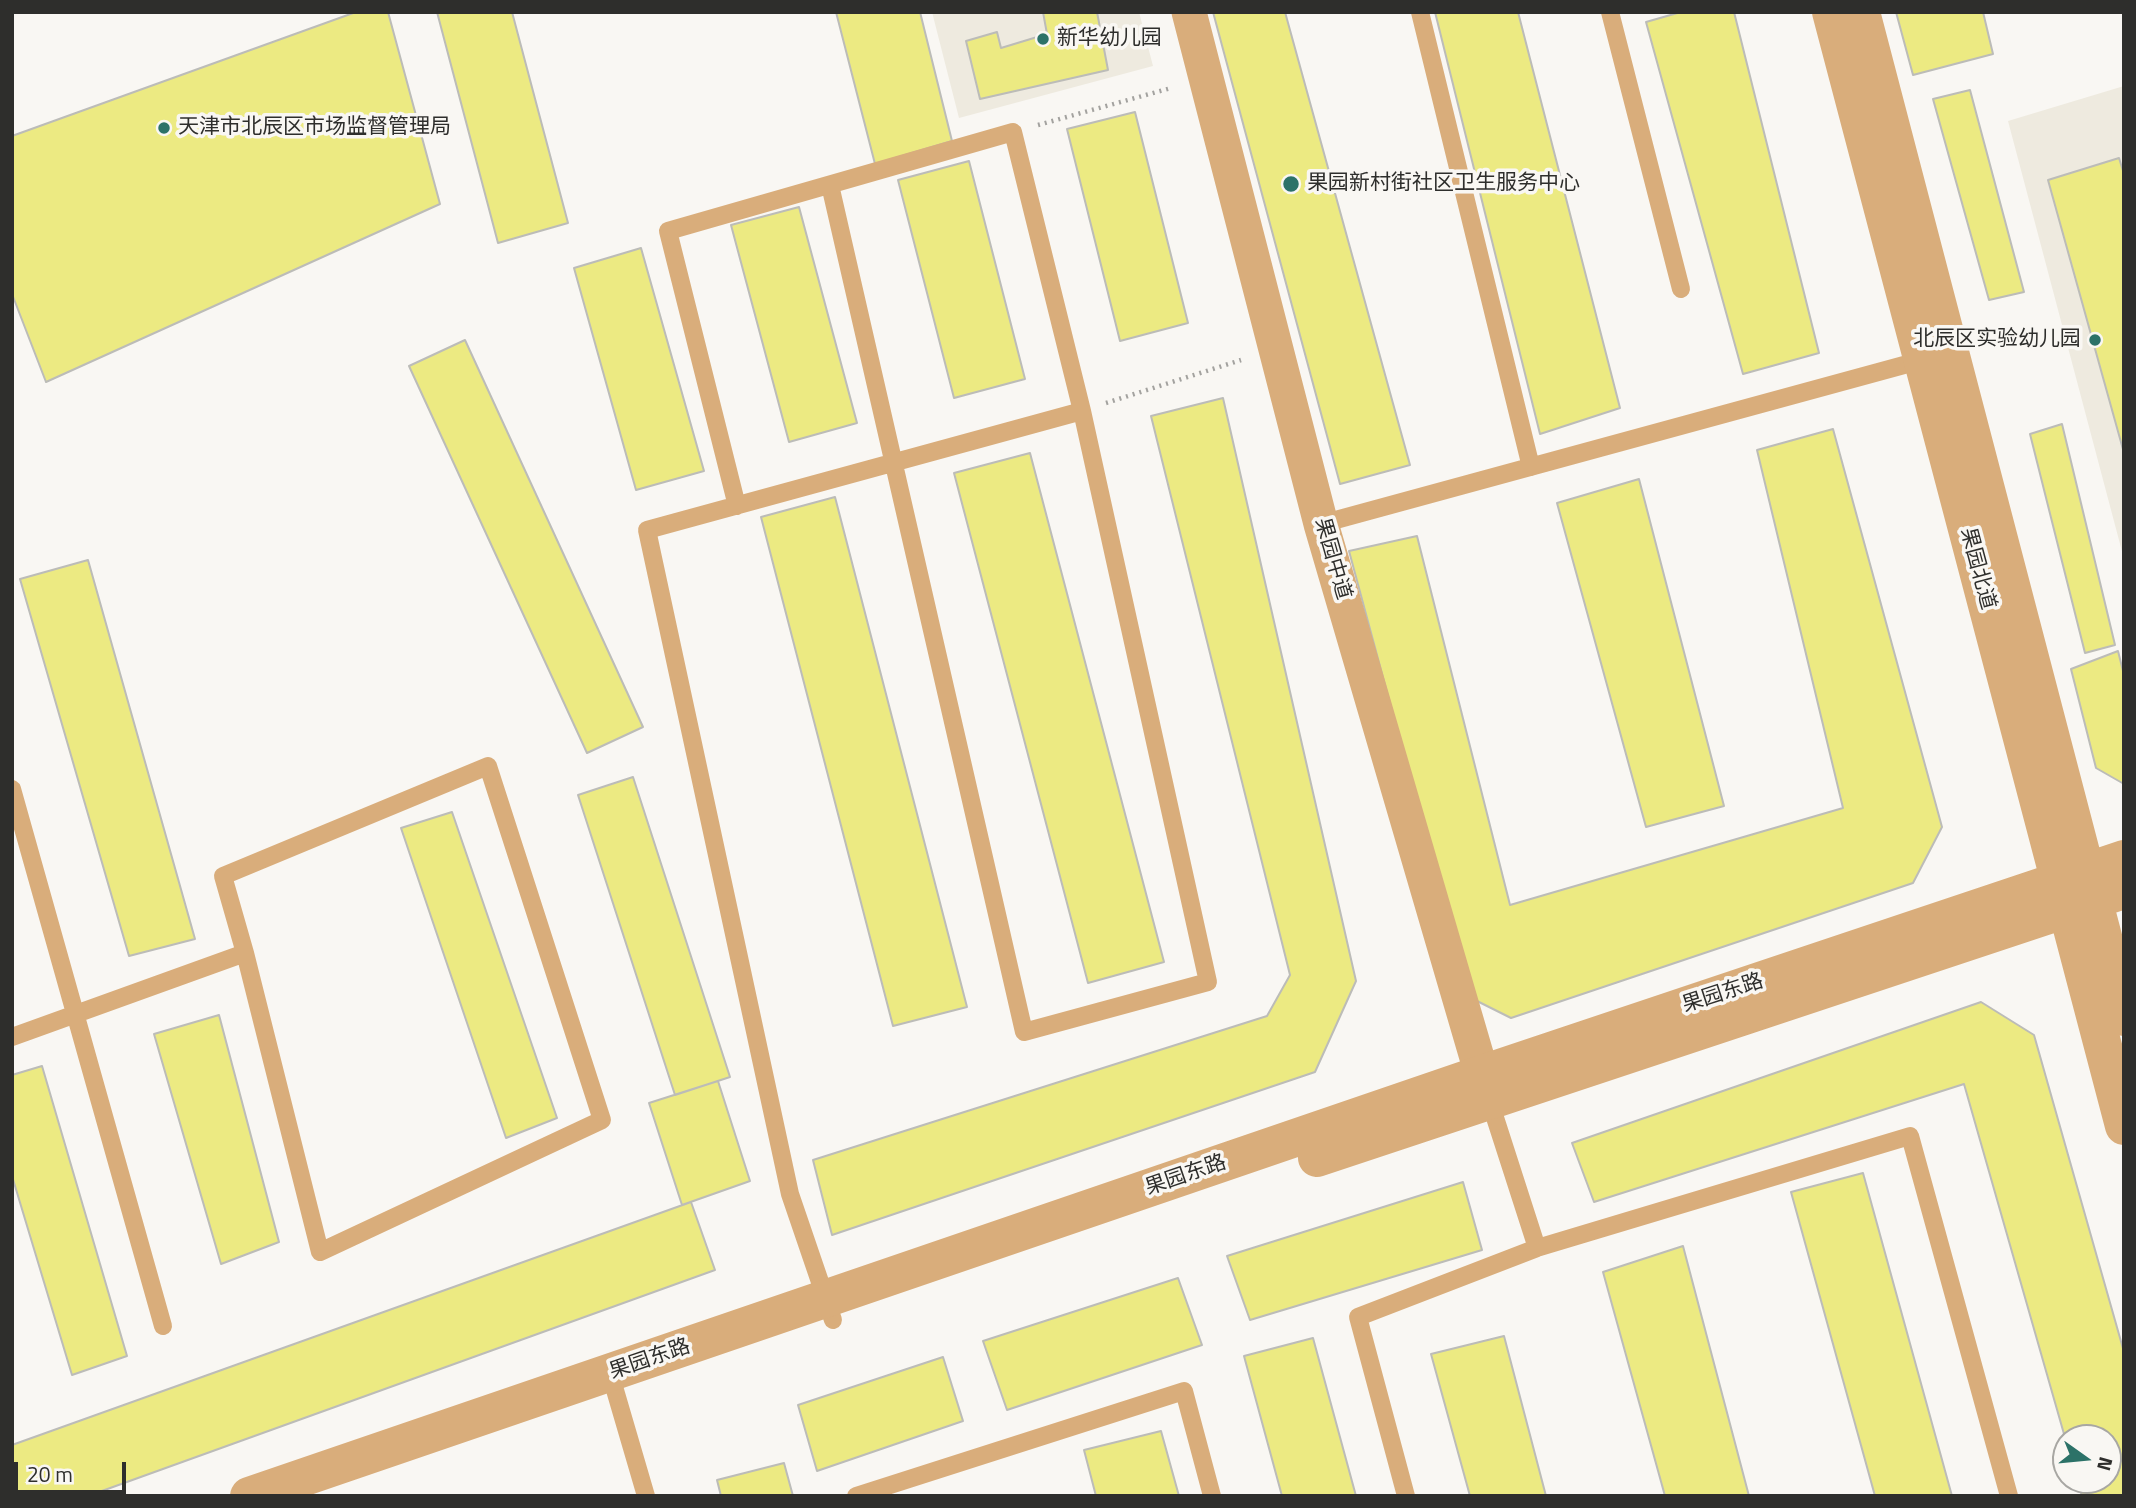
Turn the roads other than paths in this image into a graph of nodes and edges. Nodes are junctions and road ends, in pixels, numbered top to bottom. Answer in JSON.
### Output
{"nodes":[{"id":1,"x":1189,"y":12,"type":"edge"},
{"id":2,"x":1420,"y":12,"type":"edge"},
{"id":3,"x":1610,"y":12,"type":"edge"},
{"id":4,"x":1831,"y":12,"type":"edge"},
{"id":5,"x":1861,"y":12,"type":"edge"},
{"id":6,"x":830,"y":186,"type":"junction"},
{"id":7,"x":1681,"y":289,"type":"dead end"},
{"id":8,"x":1936,"y":356,"type":"junction"},
{"id":9,"x":1082,"y":411,"type":"junction"},
{"id":10,"x":893,"y":463,"type":"junction"},
{"id":11,"x":1531,"y":467,"type":"junction"},
{"id":12,"x":737,"y":506,"type":"junction"},
{"id":13,"x":1321,"y":524,"type":"junction"},
{"id":14,"x":12,"y":789,"type":"edge"},
{"id":15,"x":2124,"y":859,"type":"edge"},
{"id":16,"x":2085,"y":891,"type":"edge"},
{"id":17,"x":245,"y":953,"type":"junction"},
{"id":18,"x":76,"y":1013,"type":"junction"},
{"id":19,"x":2124,"y":1017,"type":"edge"},
{"id":20,"x":12,"y":1037,"type":"edge"},
{"id":21,"x":1486,"y":1088,"type":"junction"},
{"id":22,"x":2124,"y":1126,"type":"edge"},
{"id":23,"x":1537,"y":1248,"type":"junction"},
{"id":24,"x":830,"y":1310,"type":"junction"},
{"id":25,"x":163,"y":1326,"type":"dead end"},
{"id":26,"x":613,"y":1385,"type":"junction"},
{"id":27,"x":249,"y":1496,"type":"edge"},
{"id":28,"x":321,"y":1496,"type":"edge"},
{"id":29,"x":646,"y":1496,"type":"edge"},
{"id":30,"x":856,"y":1496,"type":"edge"},
{"id":31,"x":1212,"y":1496,"type":"edge"},
{"id":32,"x":1406,"y":1496,"type":"edge"},
{"id":33,"x":2009,"y":1496,"type":"edge"}],
"edges":[{"from":1,"to":13,"type":"street","name":"果园中道"},
{"from":2,"to":11,"type":"lane"},
{"from":3,"to":7,"type":"lane"},
{"from":4,"to":8,"type":"street","name":"果园北道"},
{"from":5,"to":8,"type":"street","name":"果园北道"},
{"from":6,"to":9,"type":"lane"},
{"from":6,"to":10,"type":"lane"},
{"from":6,"to":12,"type":"lane"},
{"from":8,"to":11,"type":"lane"},
{"from":8,"to":16,"type":"street","name":"果园北道"},
{"from":9,"to":10,"type":"lane"},
{"from":9,"to":10,"type":"lane"},
{"from":10,"to":12,"type":"lane"},
{"from":11,"to":13,"type":"lane"},
{"from":12,"to":24,"type":"lane"},
{"from":13,"to":21,"type":"street","name":"果园中道"},
{"from":14,"to":18,"type":"lane"},
{"from":15,"to":16,"type":"street","name":"果园东路"},
{"from":16,"to":19,"type":"street","name":"果园北道"},
{"from":16,"to":21,"type":"street","name":"果园东路"},
{"from":16,"to":22,"type":"street","name":"果园北道"},
{"from":17,"to":17,"type":"lane"},
{"from":17,"to":18,"type":"lane"},
{"from":18,"to":20,"type":"lane"},
{"from":18,"to":25,"type":"lane"},
{"from":21,"to":23,"type":"lane"},
{"from":21,"to":24,"type":"street","name":"果园东路"},
{"from":23,"to":32,"type":"lane"},
{"from":23,"to":33,"type":"lane"},
{"from":24,"to":26,"type":"street","name":"果园东路"},
{"from":26,"to":27,"type":"street","name":"果园东路"},
{"from":26,"to":28,"type":"street","name":"果园东路"},
{"from":26,"to":29,"type":"lane"},
{"from":30,"to":31,"type":"lane"}]}
